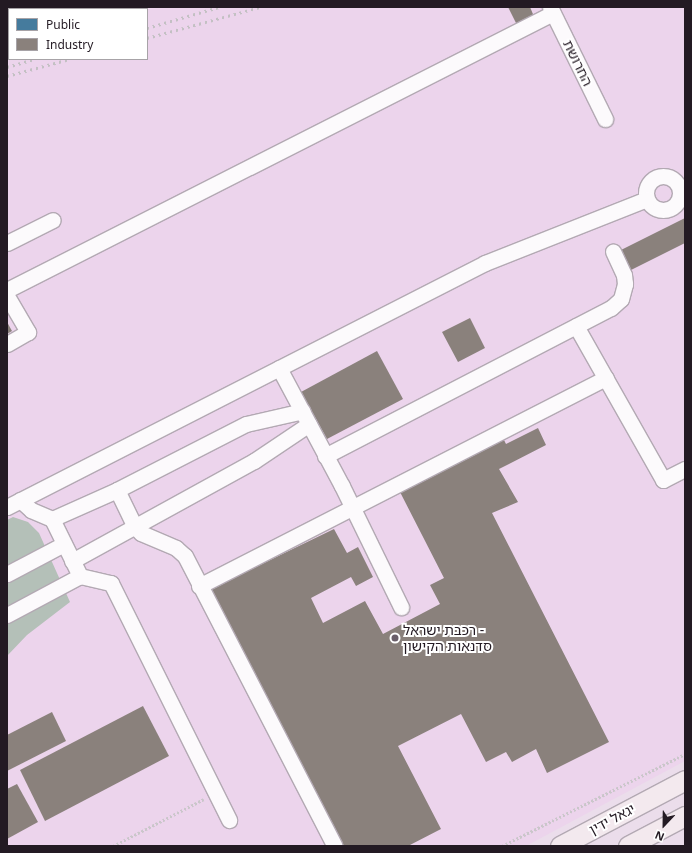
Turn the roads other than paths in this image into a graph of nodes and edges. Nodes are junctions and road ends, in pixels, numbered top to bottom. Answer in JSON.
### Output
{"nodes":[{"id":1,"x":552,"y":10,"type":"edge"},
{"id":2,"x":605,"y":118,"type":"dead end"},
{"id":3,"x":682,"y":185,"type":"edge"},
{"id":4,"x":647,"y":199,"type":"junction"},
{"id":5,"x":53,"y":220,"type":"dead end"},
{"id":6,"x":7,"y":244,"type":"edge"},
{"id":7,"x":613,"y":251,"type":"dead end"},
{"id":8,"x":7,"y":290,"type":"edge"},
{"id":9,"x":7,"y":296,"type":"edge"},
{"id":10,"x":576,"y":326,"type":"junction"},
{"id":11,"x":7,"y":344,"type":"edge"},
{"id":12,"x":279,"y":368,"type":"junction"},
{"id":13,"x":606,"y":378,"type":"junction"},
{"id":14,"x":306,"y":417,"type":"junction"},
{"id":15,"x":325,"y":456,"type":"junction"},
{"id":16,"x":685,"y":469,"type":"edge"},
{"id":17,"x":117,"y":490,"type":"junction"},
{"id":18,"x":20,"y":500,"type":"junction"},
{"id":19,"x":7,"y":507,"type":"edge"},
{"id":20,"x":353,"y":509,"type":"junction"},
{"id":21,"x":52,"y":519,"type":"junction"},
{"id":22,"x":136,"y":527,"type":"junction"},
{"id":23,"x":64,"y":544,"type":"junction"},
{"id":24,"x":72,"y":560,"type":"junction"},
{"id":25,"x":7,"y":574,"type":"edge"},
{"id":26,"x":80,"y":576,"type":"junction"},
{"id":27,"x":199,"y":586,"type":"junction"},
{"id":28,"x":401,"y":607,"type":"dead end"},
{"id":29,"x":7,"y":615,"type":"edge"},
{"id":30,"x":685,"y":780,"type":"edge"},
{"id":31,"x":685,"y":816,"type":"edge"},
{"id":32,"x":229,"y":820,"type":"dead end"},
{"id":33,"x":335,"y":846,"type":"edge"},
{"id":34,"x":560,"y":846,"type":"edge"},
{"id":35,"x":628,"y":846,"type":"edge"}],
"edges":[{"from":1,"to":2,"type":"street","name":"החרושת"},
{"from":1,"to":8,"type":"street"},
{"from":3,"to":4,"type":"street"},
{"from":3,"to":4,"type":"street"},
{"from":4,"to":12,"type":"street"},
{"from":5,"to":6,"type":"street"},
{"from":7,"to":10,"type":"street"},
{"from":9,"to":11,"type":"street"},
{"from":10,"to":13,"type":"street"},
{"from":10,"to":15,"type":"street"},
{"from":12,"to":14,"type":"street"},
{"from":12,"to":18,"type":"street"},
{"from":13,"to":16,"type":"street"},
{"from":13,"to":20,"type":"street"},
{"from":14,"to":15,"type":"street"},
{"from":14,"to":17,"type":"street"},
{"from":14,"to":22,"type":"street"},
{"from":15,"to":20,"type":"street"},
{"from":17,"to":21,"type":"street"},
{"from":17,"to":22,"type":"street"},
{"from":18,"to":19,"type":"street"},
{"from":18,"to":21,"type":"street"},
{"from":20,"to":27,"type":"street"},
{"from":20,"to":28,"type":"street"},
{"from":21,"to":23,"type":"street"},
{"from":22,"to":24,"type":"street"},
{"from":22,"to":27,"type":"street"},
{"from":23,"to":24,"type":"street"},
{"from":23,"to":25,"type":"street"},
{"from":24,"to":26,"type":"street"},
{"from":26,"to":29,"type":"street"},
{"from":26,"to":32,"type":"street"},
{"from":27,"to":33,"type":"street"},
{"from":30,"to":34,"type":"main road","name":"יגאל ידין"},
{"from":31,"to":35,"type":"main road"}]}
